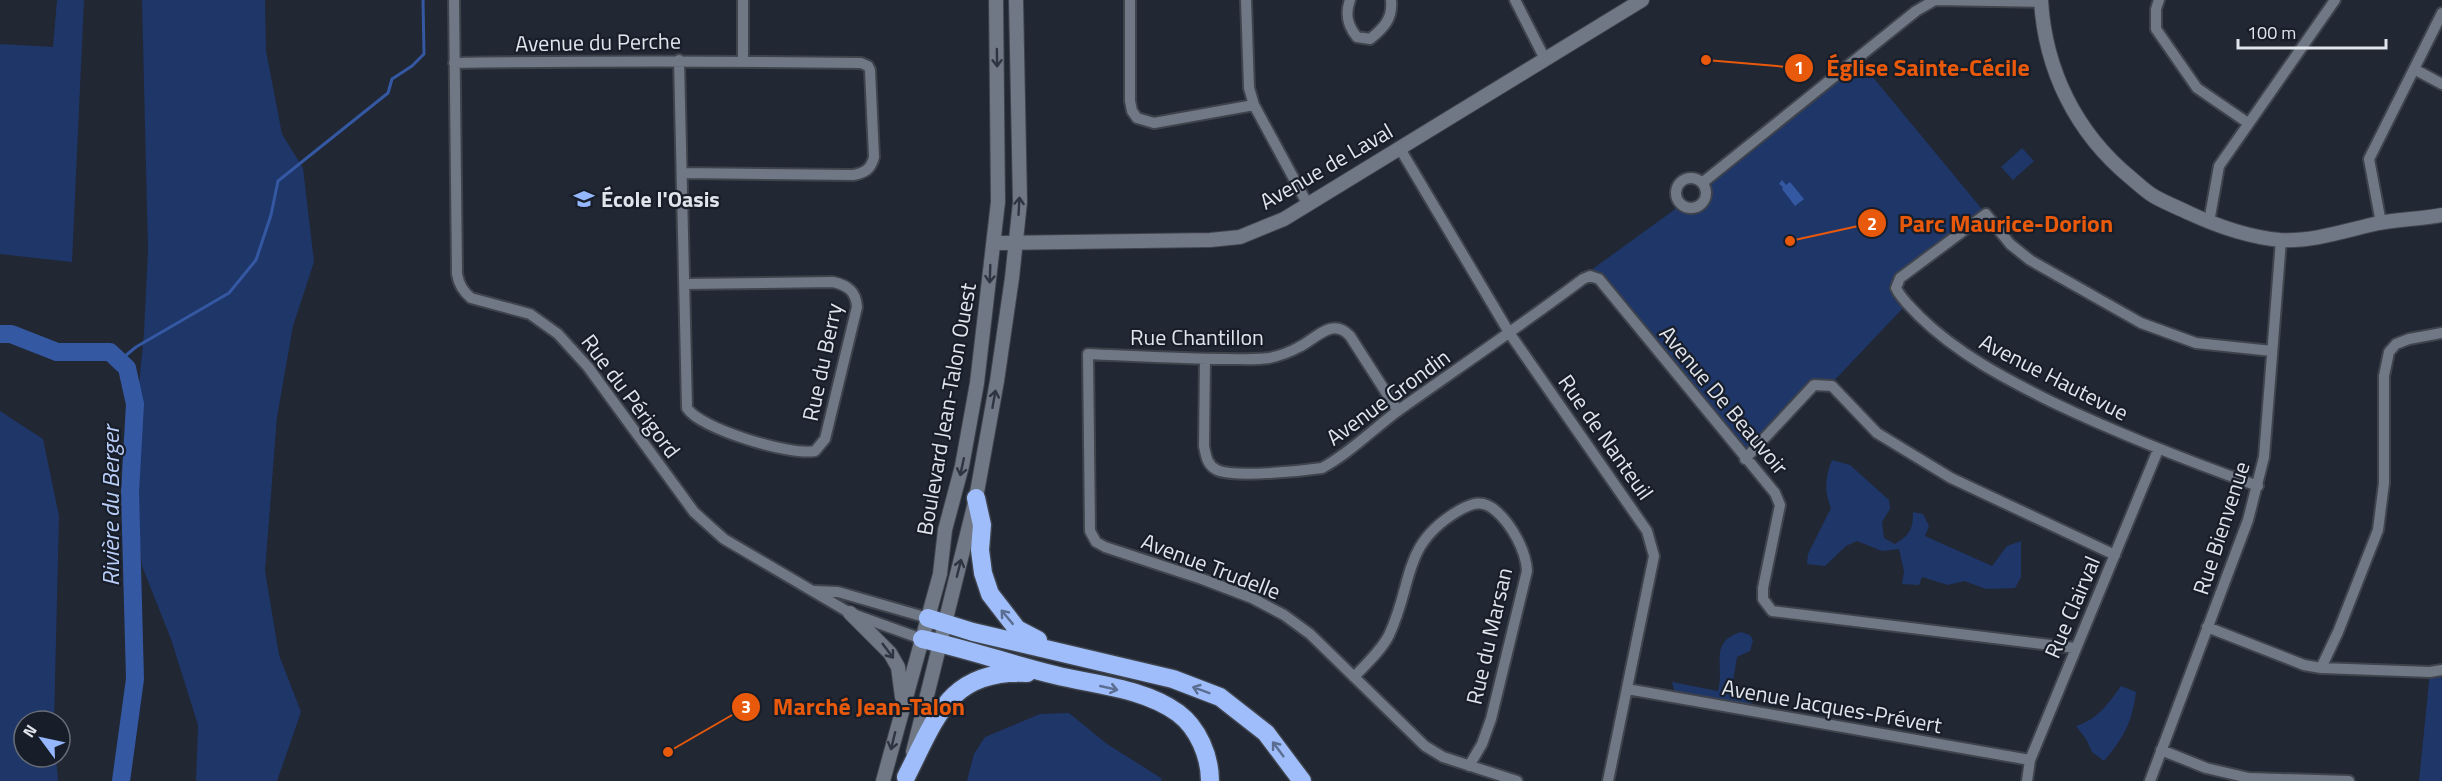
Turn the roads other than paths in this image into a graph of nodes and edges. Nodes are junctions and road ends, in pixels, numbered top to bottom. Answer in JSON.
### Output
{"nodes":[{"id":1,"x":454,"y":0,"type":"edge"},
{"id":2,"x":743,"y":0,"type":"edge"},
{"id":3,"x":996,"y":0,"type":"edge"},
{"id":4,"x":1017,"y":0,"type":"edge"},
{"id":5,"x":1130,"y":0,"type":"edge"},
{"id":6,"x":1246,"y":0,"type":"edge"},
{"id":7,"x":1350,"y":0,"type":"edge"},
{"id":8,"x":1391,"y":0,"type":"edge"},
{"id":9,"x":1515,"y":0,"type":"edge"},
{"id":10,"x":1642,"y":0,"type":"edge"},
{"id":11,"x":2159,"y":0,"type":"edge"},
{"id":12,"x":2335,"y":0,"type":"edge"},
{"id":13,"x":2041,"y":1,"type":"edge"},
{"id":14,"x":2442,"y":13,"type":"edge"},
{"id":15,"x":1545,"y":59,"type":"junction"},
{"id":16,"x":679,"y":60,"type":"junction"},
{"id":17,"x":743,"y":61,"type":"junction"},
{"id":18,"x":454,"y":63,"type":"junction"},
{"id":19,"x":2415,"y":69,"type":"junction"},
{"id":20,"x":2442,"y":84,"type":"edge"},
{"id":21,"x":1254,"y":105,"type":"junction"},
{"id":22,"x":2248,"y":123,"type":"junction"},
{"id":23,"x":1399,"y":147,"type":"junction"},
{"id":24,"x":682,"y":173,"type":"junction"},
{"id":25,"x":1702,"y":183,"type":"dead end"},
{"id":26,"x":1307,"y":203,"type":"junction"},
{"id":27,"x":2442,"y":215,"type":"edge"},
{"id":28,"x":2209,"y":222,"type":"junction"},
{"id":29,"x":2381,"y":223,"type":"junction"},
{"id":30,"x":2281,"y":240,"type":"junction"},
{"id":31,"x":994,"y":243,"type":"junction"},
{"id":32,"x":1017,"y":243,"type":"junction"},
{"id":33,"x":685,"y":284,"type":"junction"},
{"id":34,"x":2442,"y":333,"type":"edge"},
{"id":35,"x":1510,"y":334,"type":"junction"},
{"id":36,"x":2272,"y":351,"type":"junction"},
{"id":37,"x":1088,"y":354,"type":"joint"},
{"id":38,"x":1205,"y":359,"type":"junction"},
{"id":39,"x":1398,"y":411,"type":"junction"},
{"id":40,"x":2158,"y":450,"type":"junction"},
{"id":41,"x":1745,"y":459,"type":"junction"},
{"id":42,"x":2258,"y":486,"type":"junction"},
{"id":43,"x":976,"y":498,"type":"junction"},
{"id":44,"x":2115,"y":555,"type":"junction"},
{"id":45,"x":815,"y":591,"type":"junction"},
{"id":46,"x":850,"y":613,"type":"junction"},
{"id":47,"x":936,"y":621,"type":"junction"},
{"id":48,"x":2207,"y":627,"type":"junction"},
{"id":49,"x":922,"y":639,"type":"junction"},
{"id":50,"x":940,"y":643,"type":"junction"},
{"id":51,"x":2075,"y":648,"type":"junction"},
{"id":52,"x":1076,"y":655,"type":"junction"},
{"id":53,"x":2321,"y":668,"type":"junction"},
{"id":54,"x":2442,"y":670,"type":"edge"},
{"id":55,"x":1053,"y":675,"type":"junction"},
{"id":56,"x":1353,"y":677,"type":"junction"},
{"id":57,"x":1627,"y":689,"type":"junction"},
{"id":58,"x":903,"y":702,"type":"junction"},
{"id":59,"x":2161,"y":750,"type":"junction"},
{"id":60,"x":2030,"y":760,"type":"junction"},
{"id":61,"x":1469,"y":766,"type":"junction"},
{"id":62,"x":906,"y":779,"type":"edge"},
{"id":63,"x":883,"y":781,"type":"edge"},
{"id":64,"x":1210,"y":781,"type":"edge"},
{"id":65,"x":1302,"y":781,"type":"edge"},
{"id":66,"x":1517,"y":781,"type":"edge"},
{"id":67,"x":1608,"y":781,"type":"edge"},
{"id":68,"x":2027,"y":781,"type":"edge"},
{"id":69,"x":2150,"y":781,"type":"edge"},
{"id":70,"x":2349,"y":781,"type":"edge"}],
"edges":[{"from":1,"to":18,"type":"street","name":"Rue du Périgord"},
{"from":2,"to":17,"type":"street"},
{"from":3,"to":31,"type":"street","name":"Boulevard Jean-Talon Ouest","one_way":true},
{"from":32,"to":4,"type":"street","name":"Boulevard Jean-Talon Ouest","one_way":true},
{"from":5,"to":21,"type":"street"},
{"from":6,"to":21,"type":"street"},
{"from":7,"to":8,"type":"street"},
{"from":9,"to":15,"type":"street"},
{"from":10,"to":15,"type":"street","name":"Avenue de Laval"},
{"from":11,"to":22,"type":"street"},
{"from":12,"to":22,"type":"street"},
{"from":13,"to":25,"type":"street"},
{"from":13,"to":28,"type":"street"},
{"from":14,"to":19,"type":"street"},
{"from":15,"to":23,"type":"street","name":"Avenue de Laval"},
{"from":16,"to":17,"type":"street","name":"Avenue du Perche"},
{"from":16,"to":18,"type":"street","name":"Avenue du Perche"},
{"from":16,"to":24,"type":"street","name":"Rue du Berry"},
{"from":17,"to":24,"type":"street","name":"Avenue du Perche"},
{"from":18,"to":45,"type":"street","name":"Rue du Périgord"},
{"from":19,"to":20,"type":"street"},
{"from":19,"to":29,"type":"street"},
{"from":21,"to":26,"type":"street"},
{"from":22,"to":28,"type":"street"},
{"from":23,"to":26,"type":"street","name":"Avenue de Laval"},
{"from":23,"to":35,"type":"street","name":"Rue de Nanteuil"},
{"from":24,"to":33,"type":"street","name":"Rue du Berry"},
{"from":26,"to":32,"type":"street","name":"Avenue de Laval"},
{"from":27,"to":29,"type":"street"},
{"from":28,"to":30,"type":"street"},
{"from":29,"to":30,"type":"street"},
{"from":30,"to":36,"type":"street","name":"Rue Bienvenue"},
{"from":31,"to":32,"type":"street","name":"Avenue de Laval"},
{"from":31,"to":47,"type":"street","name":"Boulevard Jean-Talon Ouest","one_way":true},
{"from":43,"to":32,"type":"street","name":"Boulevard Jean-Talon Ouest","one_way":true},
{"from":33,"to":33,"type":"street","name":"Rue du Berry"},
{"from":34,"to":53,"type":"street"},
{"from":35,"to":39,"type":"street","name":"Avenue Grondin"},
{"from":35,"to":41,"type":"street","name":"Avenue De Beauvoir"},
{"from":35,"to":57,"type":"street","name":"Rue de Nanteuil"},
{"from":36,"to":40,"type":"street","name":"Avenue Hautevue"},
{"from":36,"to":42,"type":"street","name":"Rue Bienvenue"},
{"from":37,"to":38,"type":"street","name":"Rue Chantillon"},
{"from":37,"to":56,"type":"street","name":"Avenue Trudelle"},
{"from":38,"to":39,"type":"street","name":"Rue Chantillon"},
{"from":38,"to":39,"type":"street","name":"Avenue Grondin"},
{"from":40,"to":42,"type":"street","name":"Avenue Hautevue"},
{"from":40,"to":44,"type":"street","name":"Rue Clairval"},
{"from":41,"to":44,"type":"street"},
{"from":41,"to":51,"type":"street","name":"Avenue De Beauvoir"},
{"from":42,"to":48,"type":"street","name":"Rue Bienvenue"},
{"from":47,"to":43,"type":"street","name":"Boulevard Jean-Talon Ouest","one_way":true},
{"from":52,"to":43,"type":"highway","one_way":true},
{"from":44,"to":51,"type":"street","name":"Rue Clairval"},
{"from":45,"to":46,"type":"street","name":"Rue du Périgord"},
{"from":45,"to":47,"type":"street","name":"Rue du Périgord"},
{"from":46,"to":49,"type":"street","name":"Rue du Périgord"},
{"from":46,"to":58,"type":"street","one_way":true},
{"from":47,"to":49,"type":"street","name":"Boulevard Jean-Talon Ouest"},
{"from":47,"to":50,"type":"street","name":"Boulevard Jean-Talon Ouest"},
{"from":47,"to":52,"type":"highway"},
{"from":48,"to":53,"type":"street"},
{"from":48,"to":59,"type":"street","name":"Rue Bienvenue"},
{"from":49,"to":50,"type":"highway"},
{"from":49,"to":58,"type":"street","name":"Boulevard Jean-Talon Ouest"},
{"from":50,"to":55,"type":"highway"},
{"from":50,"to":62,"type":"street","name":"Boulevard Jean-Talon Ouest"},
{"from":51,"to":60,"type":"street","name":"Rue Clairval"},
{"from":65,"to":52,"type":"highway","one_way":true},
{"from":53,"to":54,"type":"street"},
{"from":55,"to":62,"type":"highway"},
{"from":55,"to":64,"type":"highway","one_way":true},
{"from":56,"to":61,"type":"street","name":"Avenue Trudelle"},
{"from":56,"to":61,"type":"street","name":"Rue du Marsan"},
{"from":57,"to":60,"type":"street","name":"Avenue Jacques-Prévert"},
{"from":57,"to":67,"type":"street","name":"Rue de Nanteuil"},
{"from":58,"to":63,"type":"street","name":"Boulevard Jean-Talon Ouest","one_way":true},
{"from":59,"to":69,"type":"street","name":"Rue Bienvenue"},
{"from":59,"to":70,"type":"street"},
{"from":60,"to":68,"type":"street","name":"Rue Clairval"},
{"from":61,"to":66,"type":"street","name":"Avenue Trudelle"}]}
